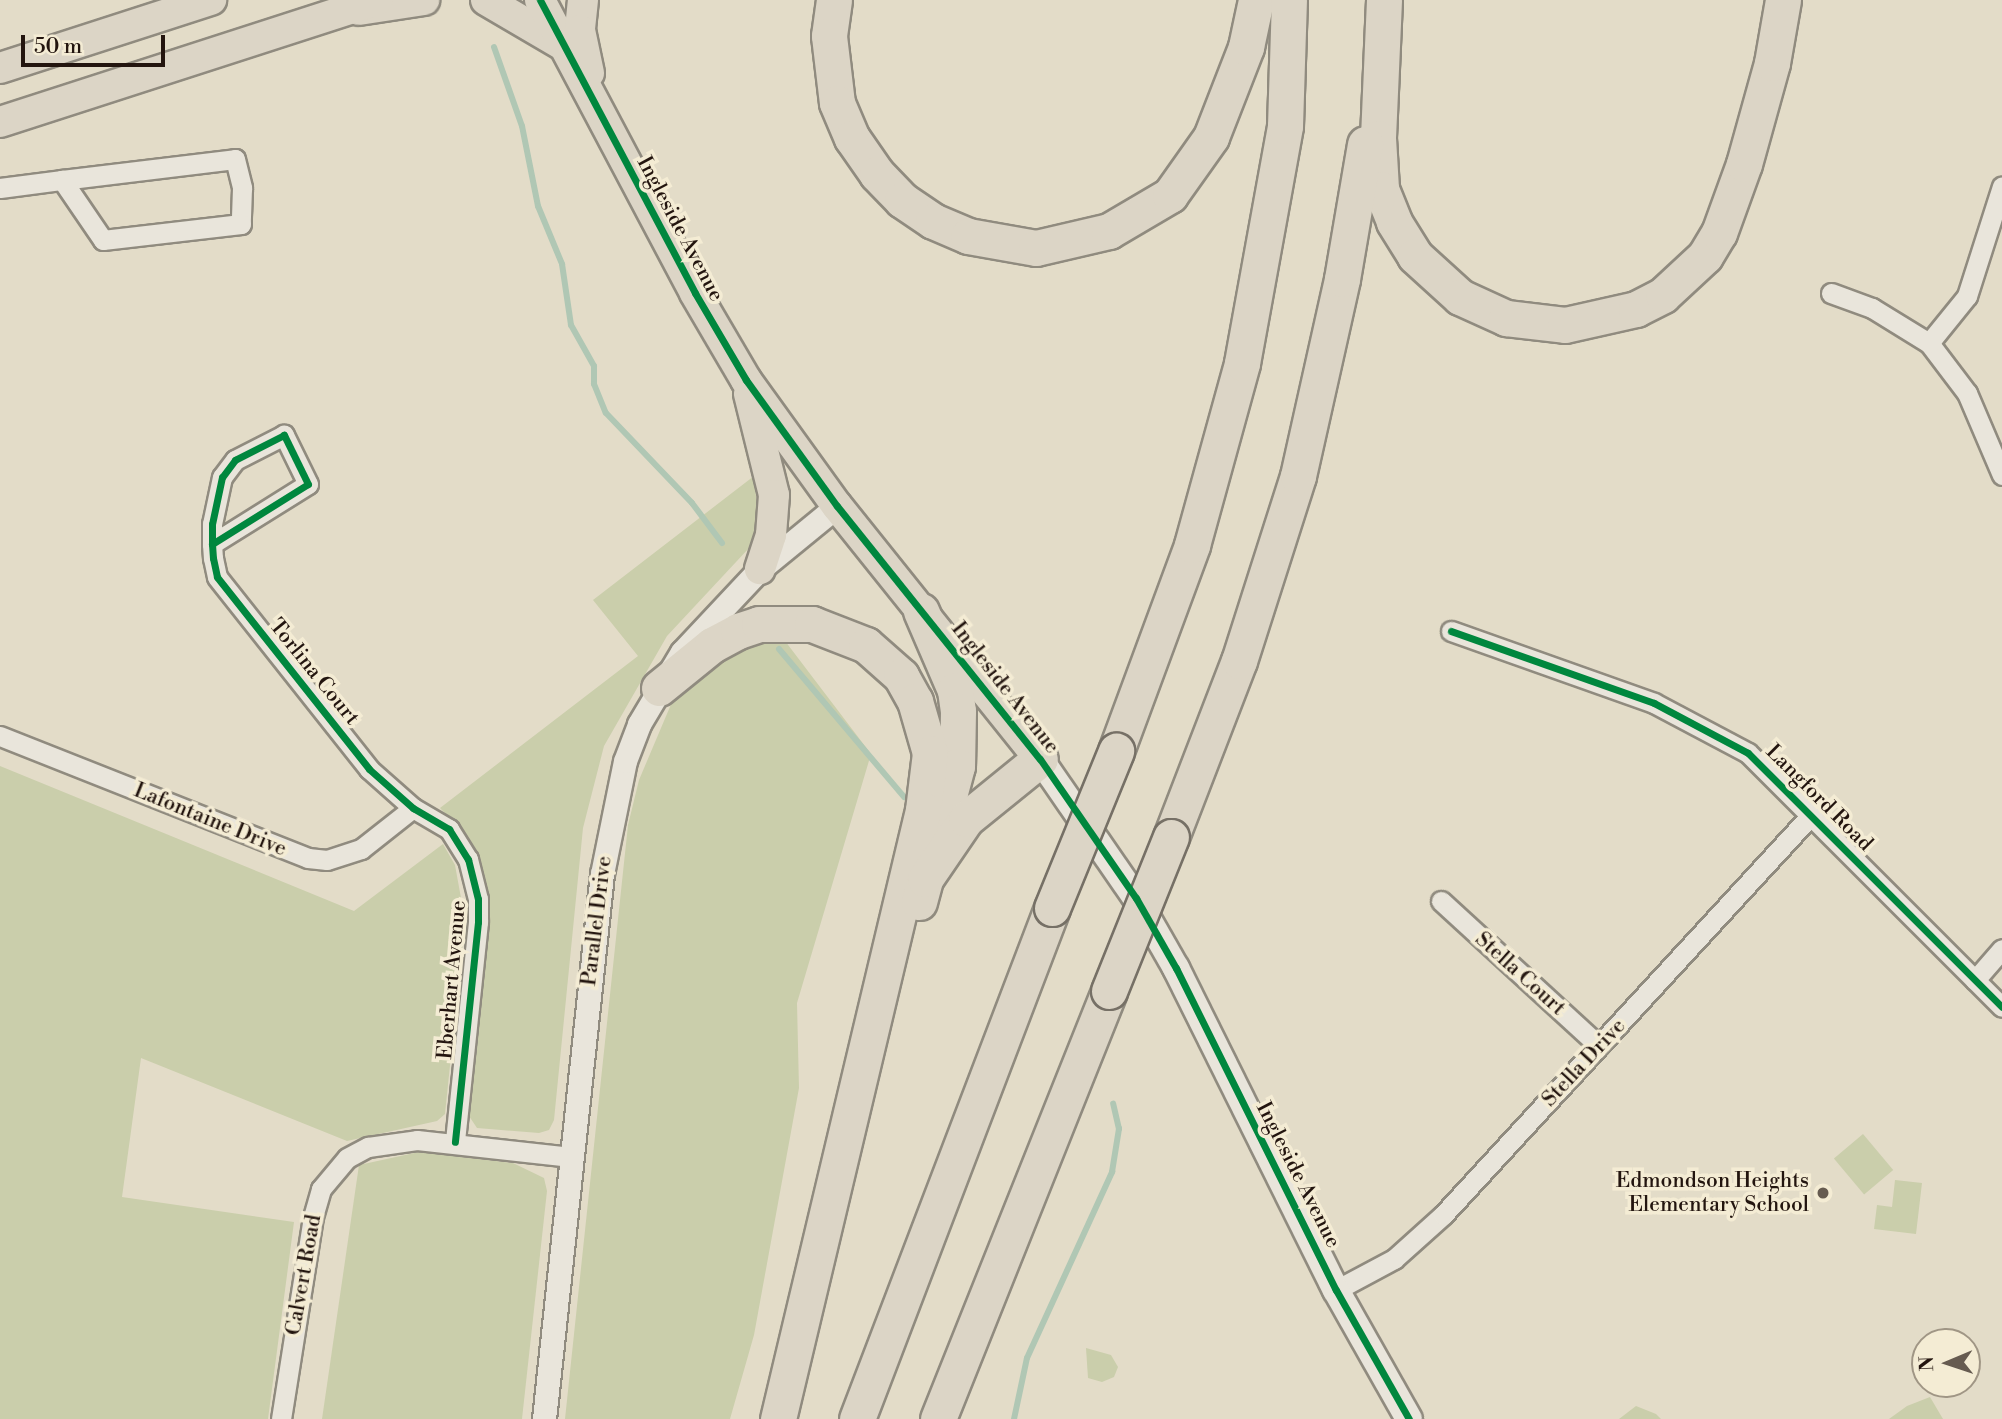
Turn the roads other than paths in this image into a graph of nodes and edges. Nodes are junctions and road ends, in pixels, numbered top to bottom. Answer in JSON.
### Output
{"nodes":[{"id":1,"x":211,"y":0,"type":"edge"},
{"id":2,"x":378,"y":0,"type":"edge"},
{"id":3,"x":424,"y":0,"type":"edge"},
{"id":4,"x":486,"y":0,"type":"edge"},
{"id":5,"x":540,"y":0,"type":"edge"},
{"id":6,"x":583,"y":0,"type":"edge"},
{"id":7,"x":834,"y":0,"type":"edge"},
{"id":8,"x":1256,"y":0,"type":"edge"},
{"id":9,"x":1289,"y":0,"type":"edge"},
{"id":10,"x":1384,"y":0,"type":"edge"},
{"id":11,"x":1783,"y":0,"type":"edge"},
{"id":12,"x":345,"y":12,"type":"junction"},
{"id":13,"x":1381,"y":44,"type":"junction"},
{"id":14,"x":564,"y":46,"type":"junction"},
{"id":15,"x":0,"y":68,"type":"edge"},
{"id":16,"x":595,"y":104,"type":"junction"},
{"id":17,"x":0,"y":122,"type":"edge"},
{"id":18,"x":62,"y":180,"type":"junction"},
{"id":19,"x":2002,"y":186,"type":"edge"},
{"id":20,"x":0,"y":188,"type":"edge"},
{"id":21,"x":1831,"y":293,"type":"dead end"},
{"id":22,"x":1929,"y":343,"type":"junction"},
{"id":23,"x":746,"y":380,"type":"junction"},
{"id":24,"x":2002,"y":475,"type":"edge"},
{"id":25,"x":837,"y":506,"type":"junction"},
{"id":26,"x":212,"y":544,"type":"junction"},
{"id":27,"x":760,"y":569,"type":"junction"},
{"id":28,"x":921,"y":611,"type":"junction"},
{"id":29,"x":1451,"y":631,"type":"dead end"},
{"id":30,"x":659,"y":688,"type":"junction"},
{"id":31,"x":0,"y":736,"type":"edge"},
{"id":32,"x":1040,"y":759,"type":"junction"},
{"id":33,"x":413,"y":808,"type":"junction"},
{"id":34,"x":1812,"y":814,"type":"junction"},
{"id":35,"x":925,"y":879,"type":"junction"},
{"id":36,"x":1441,"y":901,"type":"dead end"},
{"id":37,"x":2002,"y":949,"type":"edge"},
{"id":38,"x":1975,"y":980,"type":"junction"},
{"id":39,"x":2002,"y":1007,"type":"edge"},
{"id":40,"x":1599,"y":1046,"type":"junction"},
{"id":41,"x":455,"y":1142,"type":"junction"},
{"id":42,"x":571,"y":1157,"type":"junction"},
{"id":43,"x":824,"y":1235,"type":"junction"},
{"id":44,"x":1336,"y":1290,"type":"junction"},
{"id":45,"x":281,"y":1419,"type":"edge"},
{"id":46,"x":544,"y":1419,"type":"edge"},
{"id":47,"x":778,"y":1419,"type":"edge"},
{"id":48,"x":856,"y":1419,"type":"edge"},
{"id":49,"x":938,"y":1419,"type":"edge"},
{"id":50,"x":1409,"y":1419,"type":"edge"}],
"edges":[{"from":1,"to":15,"type":"main road"},
{"from":2,"to":12,"type":"main road"},
{"from":3,"to":12,"type":"main road"},
{"from":4,"to":14,"type":"main road"},
{"from":5,"to":14,"type":"main road","name":"Ingleside Avenue"},
{"from":6,"to":16,"type":"main road"},
{"from":7,"to":8,"type":"highway"},
{"from":9,"to":48,"type":"highway","bridge":true},
{"from":10,"to":13,"type":"highway"},
{"from":11,"to":13,"type":"highway"},
{"from":12,"to":17,"type":"main road"},
{"from":13,"to":49,"type":"highway","bridge":true},
{"from":14,"to":16,"type":"main road","name":"Ingleside Avenue"},
{"from":16,"to":23,"type":"main road","name":"Ingleside Avenue"},
{"from":18,"to":18,"type":"street"},
{"from":18,"to":20,"type":"street"},
{"from":19,"to":22,"type":"street"},
{"from":21,"to":22,"type":"street"},
{"from":22,"to":24,"type":"street"},
{"from":23,"to":25,"type":"main road","name":"Ingleside Avenue"},
{"from":23,"to":27,"type":"main road"},
{"from":25,"to":27,"type":"street","name":"Parallel Drive"},
{"from":25,"to":28,"type":"main road","name":"Ingleside Avenue"},
{"from":26,"to":26,"type":"street","name":"Torlina Court"},
{"from":26,"to":33,"type":"street","name":"Torlina Court"},
{"from":27,"to":30,"type":"street","name":"Parallel Drive"},
{"from":28,"to":32,"type":"main road","name":"Ingleside Avenue"},
{"from":28,"to":35,"type":"highway"},
{"from":29,"to":34,"type":"street","name":"Langford Road"},
{"from":30,"to":42,"type":"street","name":"Parallel Drive"},
{"from":30,"to":43,"type":"highway"},
{"from":31,"to":33,"type":"street","name":"Lafontaine Drive"},
{"from":32,"to":35,"type":"highway"},
{"from":32,"to":44,"type":"main road","name":"Ingleside Avenue"},
{"from":33,"to":41,"type":"street","name":"Eberhart Avenue"},
{"from":34,"to":38,"type":"street","name":"Langford Road"},
{"from":34,"to":40,"type":"street","name":"Stella Drive"},
{"from":35,"to":43,"type":"highway"},
{"from":36,"to":40,"type":"street","name":"Stella Court"},
{"from":37,"to":38,"type":"street"},
{"from":38,"to":39,"type":"street","name":"Langford Road"},
{"from":40,"to":44,"type":"street","name":"Stella Drive"},
{"from":41,"to":42,"type":"street","name":"Calvert Road"},
{"from":41,"to":45,"type":"street","name":"Calvert Road"},
{"from":42,"to":46,"type":"street","name":"Parallel Drive"},
{"from":43,"to":47,"type":"highway"},
{"from":44,"to":50,"type":"main road","name":"Ingleside Avenue"}]}
